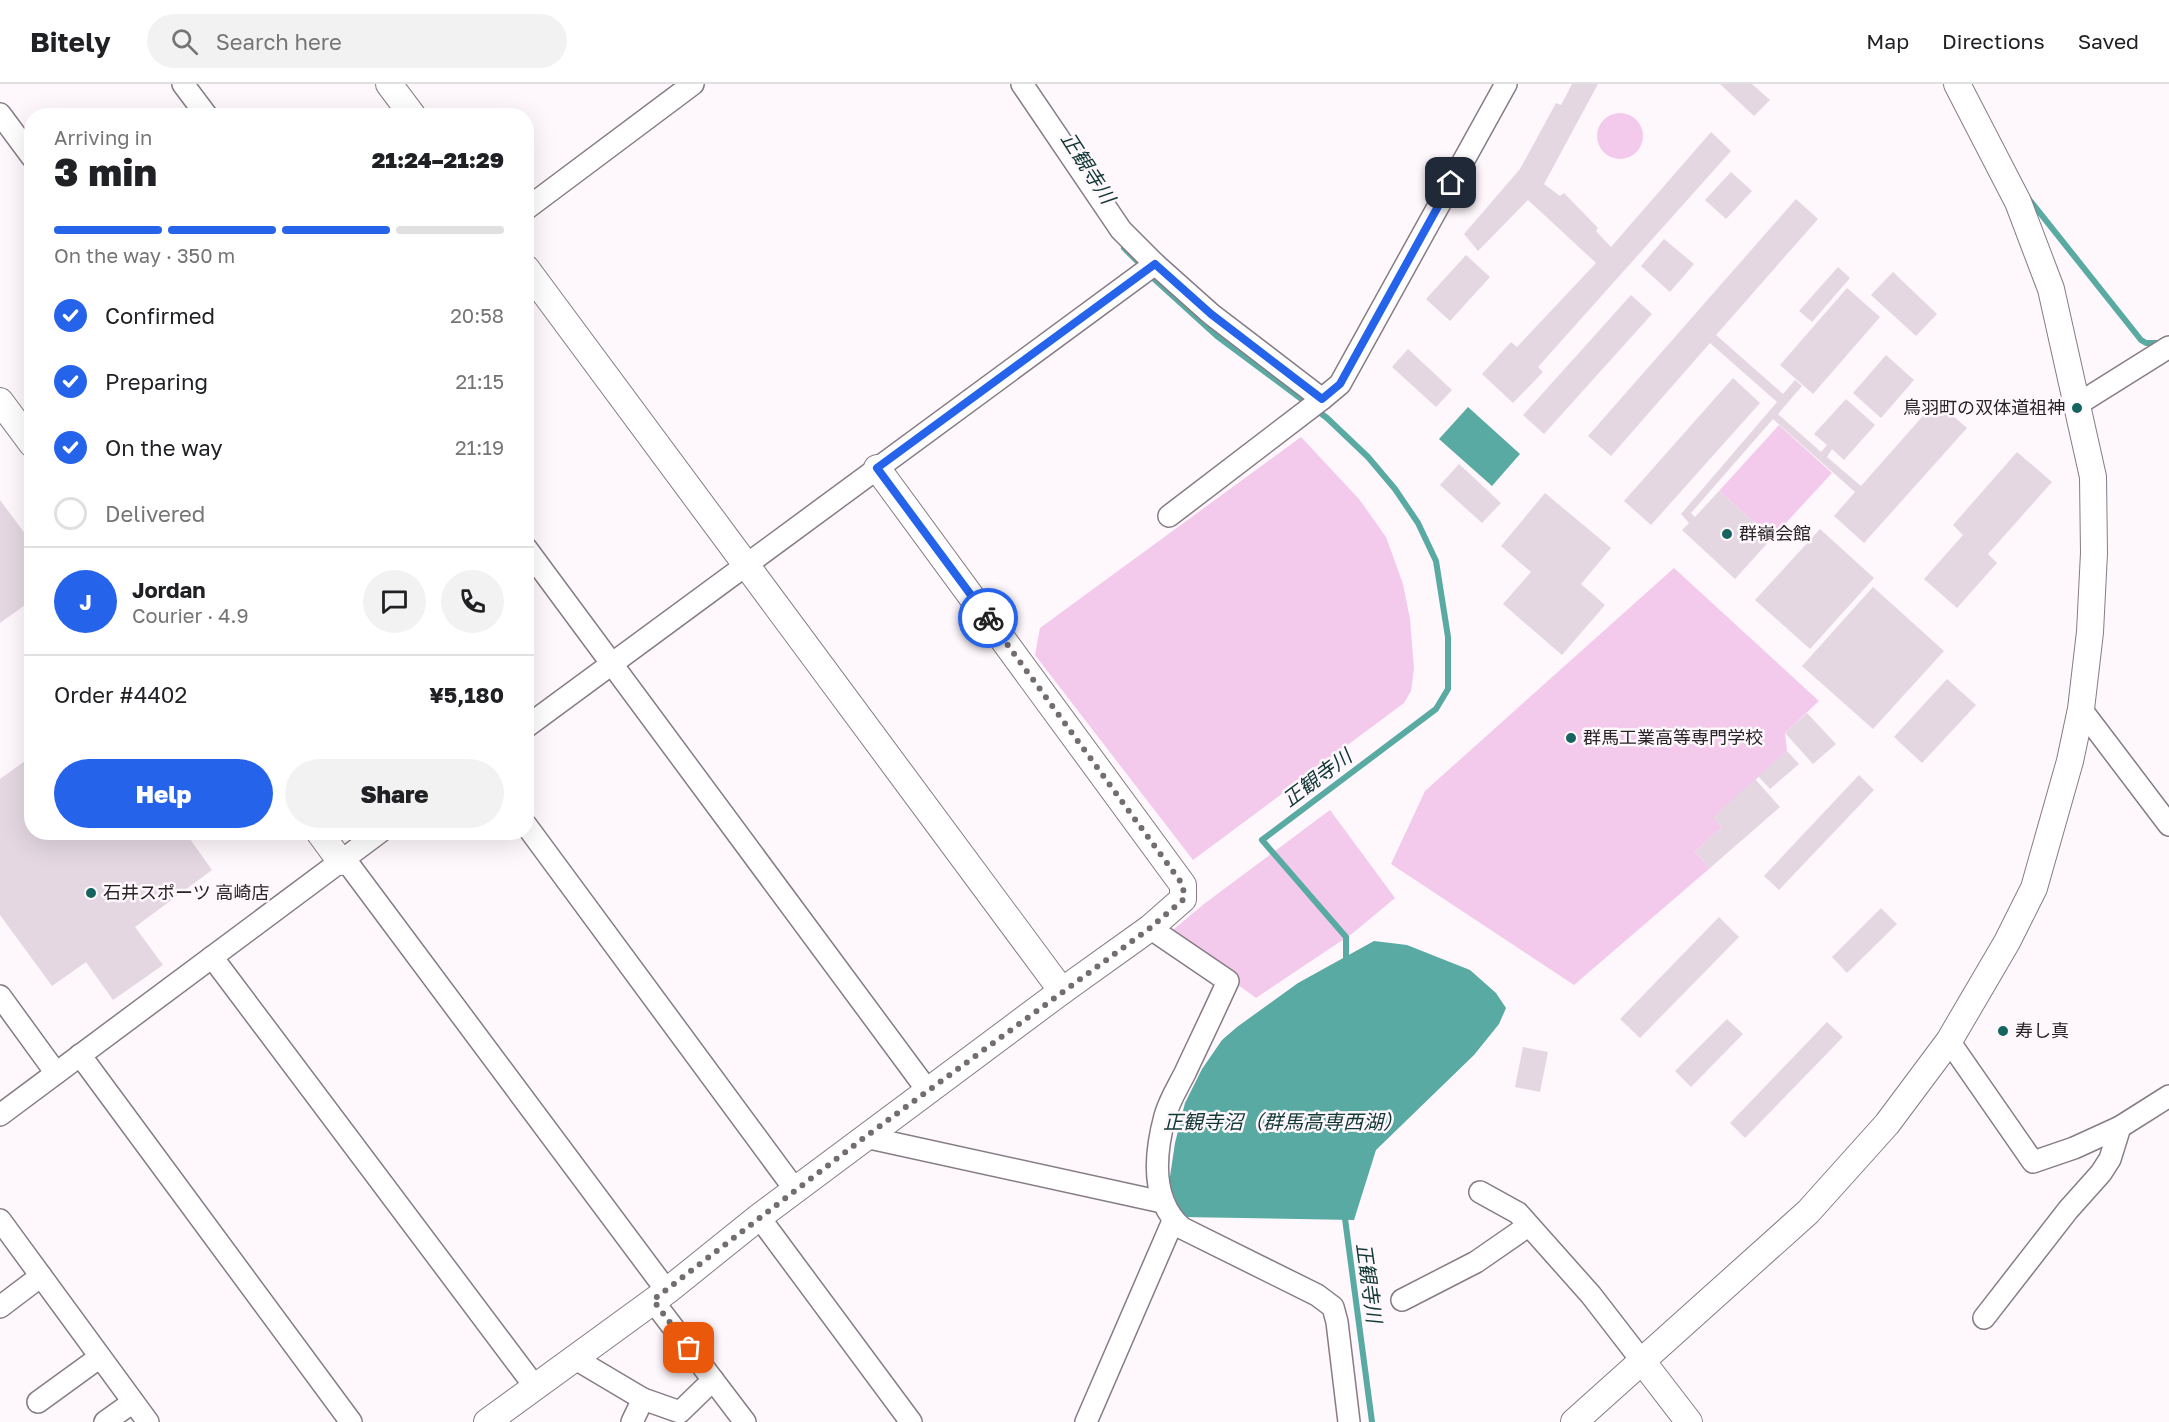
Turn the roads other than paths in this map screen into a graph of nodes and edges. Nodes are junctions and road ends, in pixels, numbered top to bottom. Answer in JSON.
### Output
{"nodes":[{"id":1,"x":183,"y":84,"type":"edge"},
{"id":2,"x":389,"y":84,"type":"edge"},
{"id":3,"x":693,"y":84,"type":"edge"},
{"id":4,"x":1022,"y":84,"type":"edge"},
{"id":5,"x":1506,"y":84,"type":"edge"},
{"id":6,"x":1957,"y":84,"type":"edge"},
{"id":7,"x":201,"y":108,"type":"edge"},
{"id":8,"x":407,"y":108,"type":"edge"},
{"id":9,"x":0,"y":114,"type":"edge"},
{"id":10,"x":24,"y":146,"type":"edge"},
{"id":11,"x":534,"y":203,"type":"edge"},
{"id":12,"x":1155,"y":264,"type":"junction"},
{"id":13,"x":534,"y":279,"type":"edge"},
{"id":14,"x":2169,"y":347,"type":"edge"},
{"id":15,"x":1322,"y":399,"type":"junction"},
{"id":16,"x":0,"y":401,"type":"edge"},
{"id":17,"x":2078,"y":404,"type":"junction"},
{"id":18,"x":24,"y":433,"type":"edge"},
{"id":19,"x":877,"y":468,"type":"junction"},
{"id":20,"x":1169,"y":516,"type":"dead end"},
{"id":21,"x":534,"y":559,"type":"edge"},
{"id":22,"x":746,"y":566,"type":"junction"},
{"id":23,"x":614,"y":665,"type":"junction"},
{"id":24,"x":2081,"y":709,"type":"junction"},
{"id":25,"x":534,"y":721,"type":"edge"},
{"id":26,"x":2169,"y":825,"type":"edge"},
{"id":27,"x":534,"y":836,"type":"edge"},
{"id":28,"x":326,"y":840,"type":"edge"},
{"id":29,"x":369,"y":840,"type":"edge"},
{"id":30,"x":342,"y":860,"type":"junction"},
{"id":31,"x":1150,"y":928,"type":"junction"},
{"id":32,"x":212,"y":957,"type":"junction"},
{"id":33,"x":1062,"y":991,"type":"junction"},
{"id":34,"x":0,"y":996,"type":"edge"},
{"id":35,"x":1948,"y":1041,"type":"junction"},
{"id":36,"x":80,"y":1055,"type":"junction"},
{"id":37,"x":56,"y":1073,"type":"junction"},
{"id":38,"x":928,"y":1091,"type":"junction"},
{"id":39,"x":2169,"y":1096,"type":"edge"},
{"id":40,"x":0,"y":1115,"type":"edge"},
{"id":41,"x":2120,"y":1126,"type":"junction"},
{"id":42,"x":865,"y":1137,"type":"junction"},
{"id":43,"x":796,"y":1191,"type":"junction"},
{"id":44,"x":1480,"y":1192,"type":"dead end"},
{"id":45,"x":1162,"y":1202,"type":"junction"},
{"id":46,"x":759,"y":1217,"type":"junction"},
{"id":47,"x":0,"y":1220,"type":"edge"},
{"id":48,"x":1173,"y":1221,"type":"junction"},
{"id":49,"x":1528,"y":1226,"type":"junction"},
{"id":50,"x":41,"y":1276,"type":"junction"},
{"id":51,"x":660,"y":1296,"type":"junction"},
{"id":52,"x":1402,"y":1300,"type":"dead end"},
{"id":53,"x":0,"y":1307,"type":"edge"},
{"id":54,"x":1984,"y":1318,"type":"dead end"},
{"id":55,"x":100,"y":1357,"type":"junction"},
{"id":56,"x":574,"y":1358,"type":"junction"},
{"id":57,"x":1642,"y":1361,"type":"junction"},
{"id":58,"x":713,"y":1380,"type":"junction"},
{"id":59,"x":536,"y":1388,"type":"junction"},
{"id":60,"x":643,"y":1399,"type":"junction"},
{"id":61,"x":133,"y":1401,"type":"junction"},
{"id":62,"x":38,"y":1402,"type":"dead end"},
{"id":63,"x":105,"y":1422,"type":"edge"},
{"id":64,"x":148,"y":1422,"type":"edge"},
{"id":65,"x":351,"y":1422,"type":"edge"},
{"id":66,"x":487,"y":1422,"type":"edge"},
{"id":67,"x":632,"y":1422,"type":"edge"},
{"id":68,"x":745,"y":1422,"type":"edge"},
{"id":69,"x":910,"y":1422,"type":"edge"},
{"id":70,"x":1086,"y":1422,"type":"edge"},
{"id":71,"x":1349,"y":1422,"type":"edge"},
{"id":72,"x":1574,"y":1422,"type":"edge"},
{"id":73,"x":1689,"y":1422,"type":"edge"}],
"edges":[{"from":1,"to":7,"type":"street"},
{"from":2,"to":8,"type":"street"},
{"from":3,"to":11,"type":"street"},
{"from":4,"to":12,"type":"street"},
{"from":5,"to":15,"type":"street"},
{"from":6,"to":17,"type":"street"},
{"from":9,"to":10,"type":"street"},
{"from":12,"to":15,"type":"street"},
{"from":12,"to":19,"type":"street"},
{"from":13,"to":22,"type":"street"},
{"from":14,"to":17,"type":"street"},
{"from":15,"to":20,"type":"street"},
{"from":16,"to":18,"type":"street"},
{"from":17,"to":24,"type":"street"},
{"from":19,"to":22,"type":"street"},
{"from":19,"to":31,"type":"street"},
{"from":21,"to":23,"type":"street"},
{"from":22,"to":23,"type":"street"},
{"from":22,"to":33,"type":"street"},
{"from":23,"to":25,"type":"street"},
{"from":23,"to":38,"type":"street"},
{"from":24,"to":26,"type":"street"},
{"from":24,"to":35,"type":"street"},
{"from":27,"to":43,"type":"street"},
{"from":28,"to":30,"type":"street"},
{"from":29,"to":30,"type":"street"},
{"from":30,"to":32,"type":"street"},
{"from":30,"to":51,"type":"street"},
{"from":31,"to":33,"type":"street"},
{"from":31,"to":45,"type":"street"},
{"from":32,"to":36,"type":"street"},
{"from":32,"to":59,"type":"street"},
{"from":33,"to":38,"type":"street"},
{"from":34,"to":37,"type":"street"},
{"from":35,"to":41,"type":"street"},
{"from":35,"to":57,"type":"street"},
{"from":36,"to":37,"type":"street"},
{"from":36,"to":65,"type":"street"},
{"from":37,"to":40,"type":"street"},
{"from":38,"to":42,"type":"street"},
{"from":39,"to":41,"type":"street"},
{"from":41,"to":54,"type":"street"},
{"from":42,"to":43,"type":"street"},
{"from":42,"to":45,"type":"street"},
{"from":43,"to":46,"type":"street"},
{"from":44,"to":49,"type":"street"},
{"from":45,"to":48,"type":"street"},
{"from":46,"to":51,"type":"street"},
{"from":46,"to":69,"type":"street"},
{"from":47,"to":50,"type":"street"},
{"from":48,"to":70,"type":"street"},
{"from":48,"to":71,"type":"street"},
{"from":49,"to":52,"type":"street"},
{"from":49,"to":57,"type":"street"},
{"from":50,"to":53,"type":"street"},
{"from":50,"to":55,"type":"street"},
{"from":51,"to":56,"type":"street"},
{"from":51,"to":58,"type":"street"},
{"from":55,"to":61,"type":"street"},
{"from":55,"to":62,"type":"street"},
{"from":56,"to":59,"type":"street"},
{"from":56,"to":60,"type":"street"},
{"from":57,"to":72,"type":"street"},
{"from":57,"to":73,"type":"street"},
{"from":58,"to":60,"type":"street"},
{"from":58,"to":68,"type":"street"},
{"from":59,"to":66,"type":"street"},
{"from":60,"to":67,"type":"street"},
{"from":61,"to":63,"type":"street"},
{"from":61,"to":64,"type":"street"}]}
